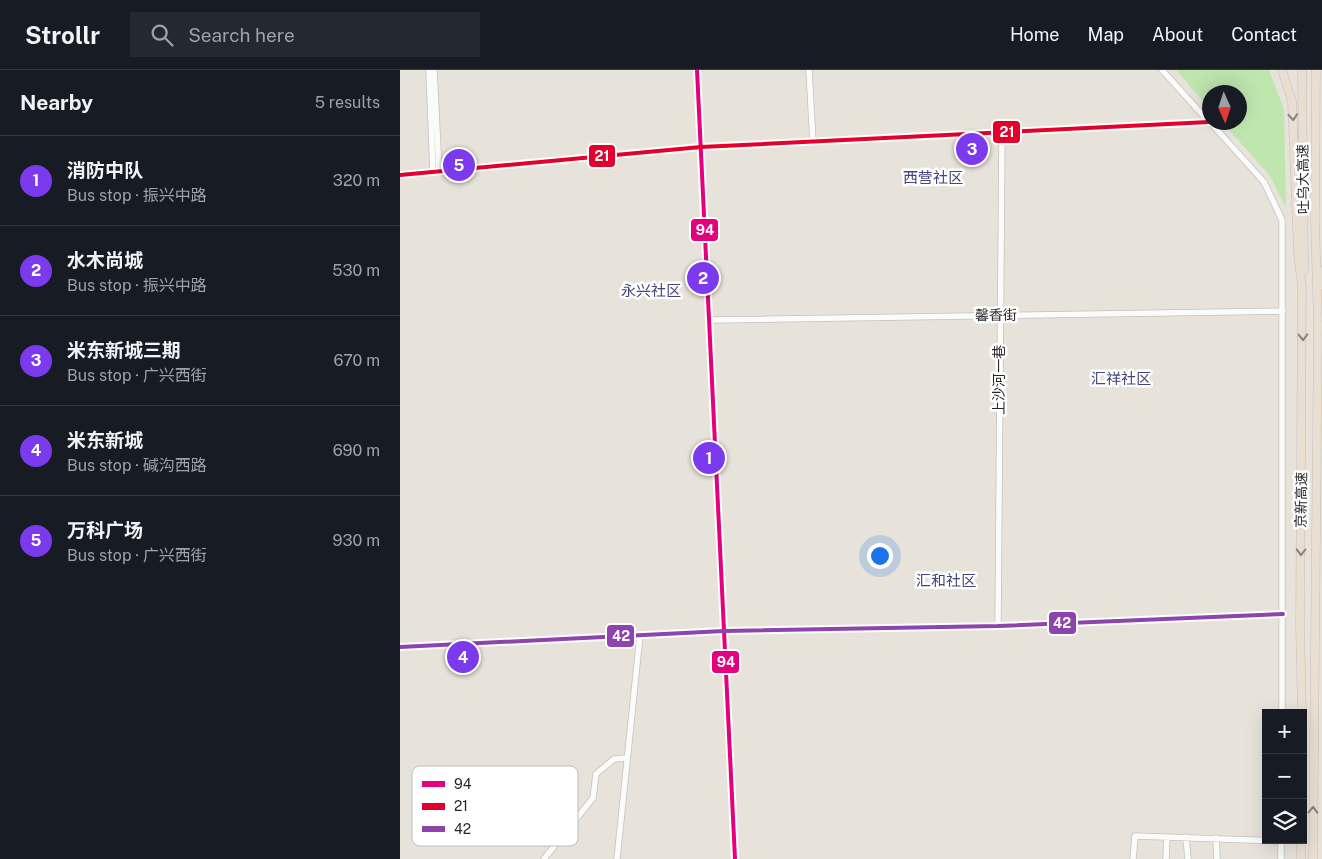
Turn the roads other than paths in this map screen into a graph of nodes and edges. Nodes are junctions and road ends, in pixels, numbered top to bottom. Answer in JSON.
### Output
{"nodes":[{"id":1,"x":428,"y":70,"type":"edge"},
{"id":2,"x":434,"y":70,"type":"edge"},
{"id":3,"x":697,"y":70,"type":"edge"},
{"id":4,"x":809,"y":70,"type":"edge"},
{"id":5,"x":1162,"y":70,"type":"edge"},
{"id":6,"x":1282,"y":70,"type":"edge"},
{"id":7,"x":1302,"y":70,"type":"edge"},
{"id":8,"x":1316,"y":70,"type":"edge"},
{"id":9,"x":1202,"y":113,"type":"edge"},
{"id":10,"x":1202,"y":122,"type":"edge"},
{"id":11,"x":1217,"y":130,"type":"edge"},
{"id":12,"x":1002,"y":133,"type":"junction"},
{"id":13,"x":813,"y":143,"type":"junction"},
{"id":14,"x":701,"y":147,"type":"junction"},
{"id":15,"x":436,"y":172,"type":"junction"},
{"id":16,"x":400,"y":175,"type":"edge"},
{"id":17,"x":1322,"y":271,"type":"edge"},
{"id":18,"x":1302,"y":288,"type":"junction"},
{"id":19,"x":1283,"y":311,"type":"junction"},
{"id":20,"x":1000,"y":315,"type":"junction"},
{"id":21,"x":709,"y":320,"type":"junction"},
{"id":22,"x":1318,"y":325,"type":"junction"},
{"id":23,"x":1283,"y":614,"type":"junction"},
{"id":24,"x":998,"y":626,"type":"junction"},
{"id":25,"x":724,"y":631,"type":"junction"},
{"id":26,"x":640,"y":635,"type":"junction"},
{"id":27,"x":400,"y":647,"type":"edge"},
{"id":28,"x":1282,"y":709,"type":"edge"},
{"id":29,"x":1302,"y":709,"type":"edge"},
{"id":30,"x":627,"y":758,"type":"junction"},
{"id":31,"x":578,"y":817,"type":"edge"},
{"id":32,"x":1168,"y":837,"type":"junction"},
{"id":33,"x":1186,"y":837,"type":"junction"},
{"id":34,"x":1216,"y":838,"type":"junction"},
{"id":35,"x":1262,"y":840,"type":"edge"},
{"id":36,"x":1281,"y":844,"type":"edge"},
{"id":37,"x":1301,"y":844,"type":"edge"},
{"id":38,"x":554,"y":846,"type":"edge"},
{"id":39,"x":544,"y":859,"type":"edge"},
{"id":40,"x":617,"y":859,"type":"edge"},
{"id":41,"x":735,"y":859,"type":"edge"},
{"id":42,"x":1133,"y":859,"type":"edge"},
{"id":43,"x":1166,"y":859,"type":"edge"},
{"id":44,"x":1188,"y":859,"type":"edge"},
{"id":45,"x":1217,"y":859,"type":"edge"},
{"id":46,"x":1281,"y":859,"type":"edge"},
{"id":47,"x":1301,"y":859,"type":"edge"},
{"id":48,"x":1312,"y":859,"type":"edge"}],
"edges":[{"from":1,"to":15,"type":"street"},
{"from":2,"to":15,"type":"street"},
{"from":3,"to":14,"type":"street"},
{"from":4,"to":13,"type":"street"},
{"from":5,"to":9,"type":"street"},
{"from":6,"to":18,"type":"highway","one_way":true},
{"from":7,"to":18,"type":"highway","name":"吐乌大高速"},
{"from":8,"to":22,"type":"highway","name":"吐乌大高速"},
{"from":10,"to":12,"type":"street"},
{"from":11,"to":19,"type":"street"},
{"from":12,"to":13,"type":"street"},
{"from":12,"to":20,"type":"street","name":"上沙河一巷"},
{"from":13,"to":14,"type":"street"},
{"from":14,"to":15,"type":"street"},
{"from":14,"to":21,"type":"street"},
{"from":15,"to":16,"type":"street"},
{"from":17,"to":22,"type":"highway"},
{"from":18,"to":29,"type":"highway","name":"京新高速","one_way":true},
{"from":19,"to":20,"type":"street","name":"馨香街"},
{"from":19,"to":23,"type":"street"},
{"from":20,"to":21,"type":"street","name":"馨香街"},
{"from":20,"to":24,"type":"street","name":"上沙河一巷"},
{"from":21,"to":25,"type":"street"},
{"from":48,"to":22,"type":"highway","name":"京新高速","one_way":true},
{"from":23,"to":24,"type":"street"},
{"from":23,"to":28,"type":"street"},
{"from":24,"to":25,"type":"street"},
{"from":25,"to":26,"type":"street"},
{"from":25,"to":41,"type":"street"},
{"from":26,"to":27,"type":"street"},
{"from":26,"to":30,"type":"street"},
{"from":30,"to":31,"type":"street"},
{"from":30,"to":40,"type":"street"},
{"from":32,"to":33,"type":"street"},
{"from":32,"to":42,"type":"street"},
{"from":32,"to":43,"type":"street"},
{"from":33,"to":34,"type":"street"},
{"from":33,"to":44,"type":"street"},
{"from":34,"to":35,"type":"street"},
{"from":34,"to":45,"type":"street"},
{"from":36,"to":46,"type":"street"},
{"from":37,"to":47,"type":"highway"},
{"from":38,"to":39,"type":"street"}]}
